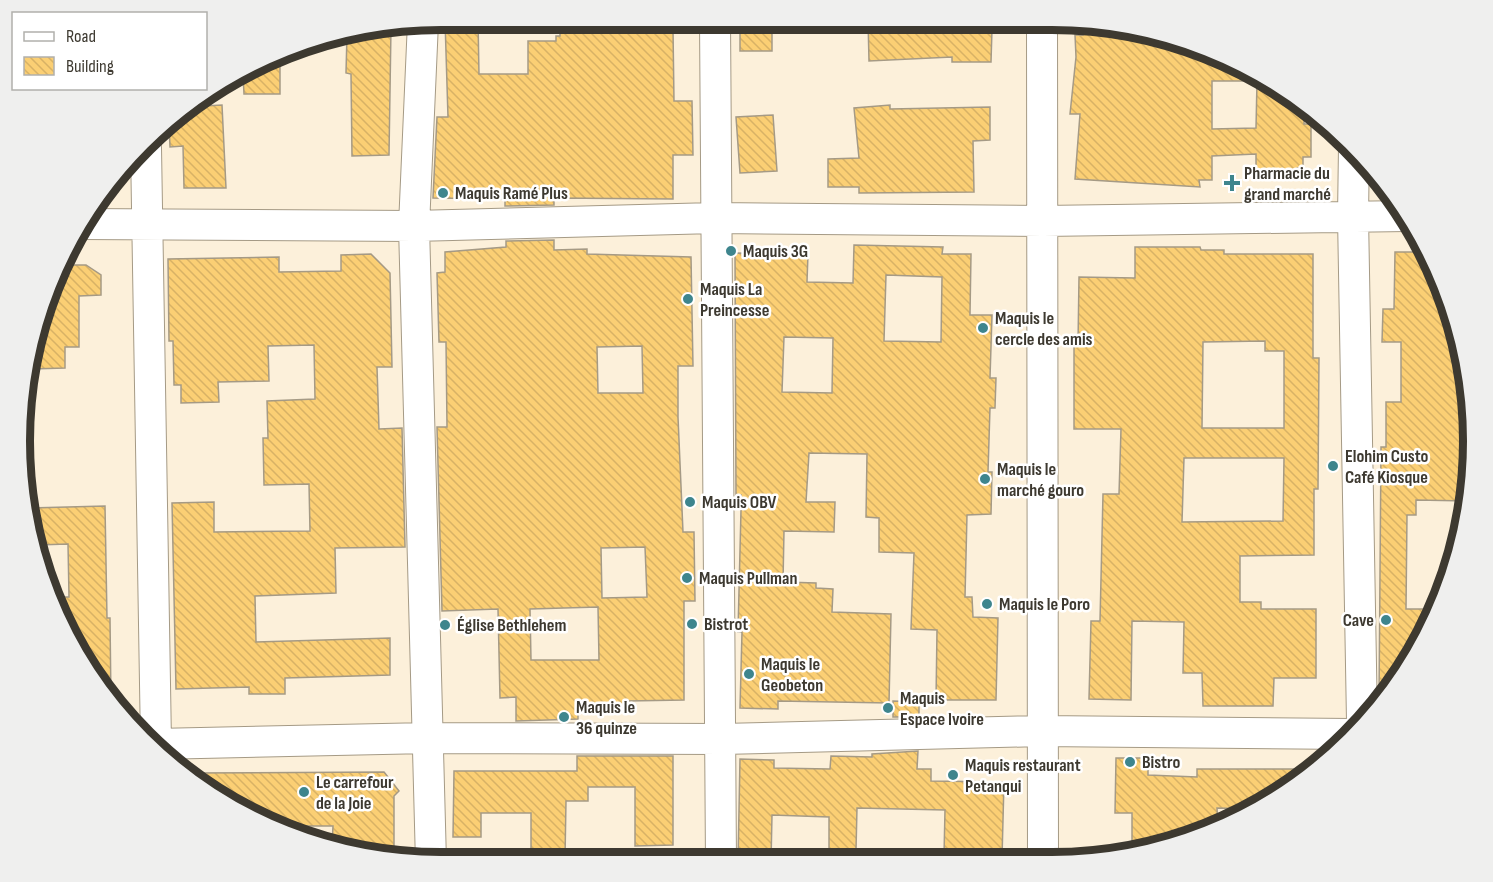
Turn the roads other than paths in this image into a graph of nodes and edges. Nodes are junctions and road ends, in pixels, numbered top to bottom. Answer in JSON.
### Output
{"nodes":[{"id":1,"x":715,"y":30,"type":"edge"},
{"id":2,"x":1042,"y":30,"type":"edge"},
{"id":3,"x":423,"y":31,"type":"edge"},
{"id":4,"x":146,"y":154,"type":"edge"},
{"id":5,"x":1354,"y":162,"type":"edge"},
{"id":6,"x":1353,"y":216,"type":"junction"},
{"id":7,"x":1396,"y":216,"type":"edge"},
{"id":8,"x":715,"y":218,"type":"junction"},
{"id":9,"x":1043,"y":221,"type":"junction"},
{"id":10,"x":92,"y":224,"type":"edge"},
{"id":11,"x":146,"y":224,"type":"junction"},
{"id":12,"x":414,"y":226,"type":"junction"},
{"id":13,"x":1362,"y":711,"type":"edge"},
{"id":14,"x":1041,"y":731,"type":"junction"},
{"id":15,"x":1341,"y":734,"type":"edge"},
{"id":16,"x":156,"y":737,"type":"edge"},
{"id":17,"x":429,"y":738,"type":"junction"},
{"id":18,"x":722,"y":739,"type":"junction"},
{"id":19,"x":162,"y":743,"type":"edge"},
{"id":20,"x":431,"y":852,"type":"edge"},
{"id":21,"x":721,"y":852,"type":"edge"},
{"id":22,"x":1042,"y":852,"type":"edge"}],
"edges":[{"from":1,"to":8,"type":"street"},
{"from":2,"to":9,"type":"street"},
{"from":3,"to":12,"type":"street"},
{"from":4,"to":11,"type":"street"},
{"from":5,"to":6,"type":"street"},
{"from":6,"to":7,"type":"street"},
{"from":6,"to":9,"type":"street"},
{"from":6,"to":13,"type":"street"},
{"from":8,"to":9,"type":"street"},
{"from":8,"to":12,"type":"street"},
{"from":8,"to":18,"type":"street"},
{"from":9,"to":14,"type":"street"},
{"from":10,"to":11,"type":"street"},
{"from":11,"to":12,"type":"street"},
{"from":11,"to":16,"type":"street"},
{"from":12,"to":17,"type":"street"},
{"from":14,"to":15,"type":"street"},
{"from":14,"to":18,"type":"street"},
{"from":14,"to":22,"type":"street"},
{"from":17,"to":18,"type":"street"},
{"from":17,"to":19,"type":"street"},
{"from":17,"to":20,"type":"street"},
{"from":18,"to":21,"type":"street"}]}
